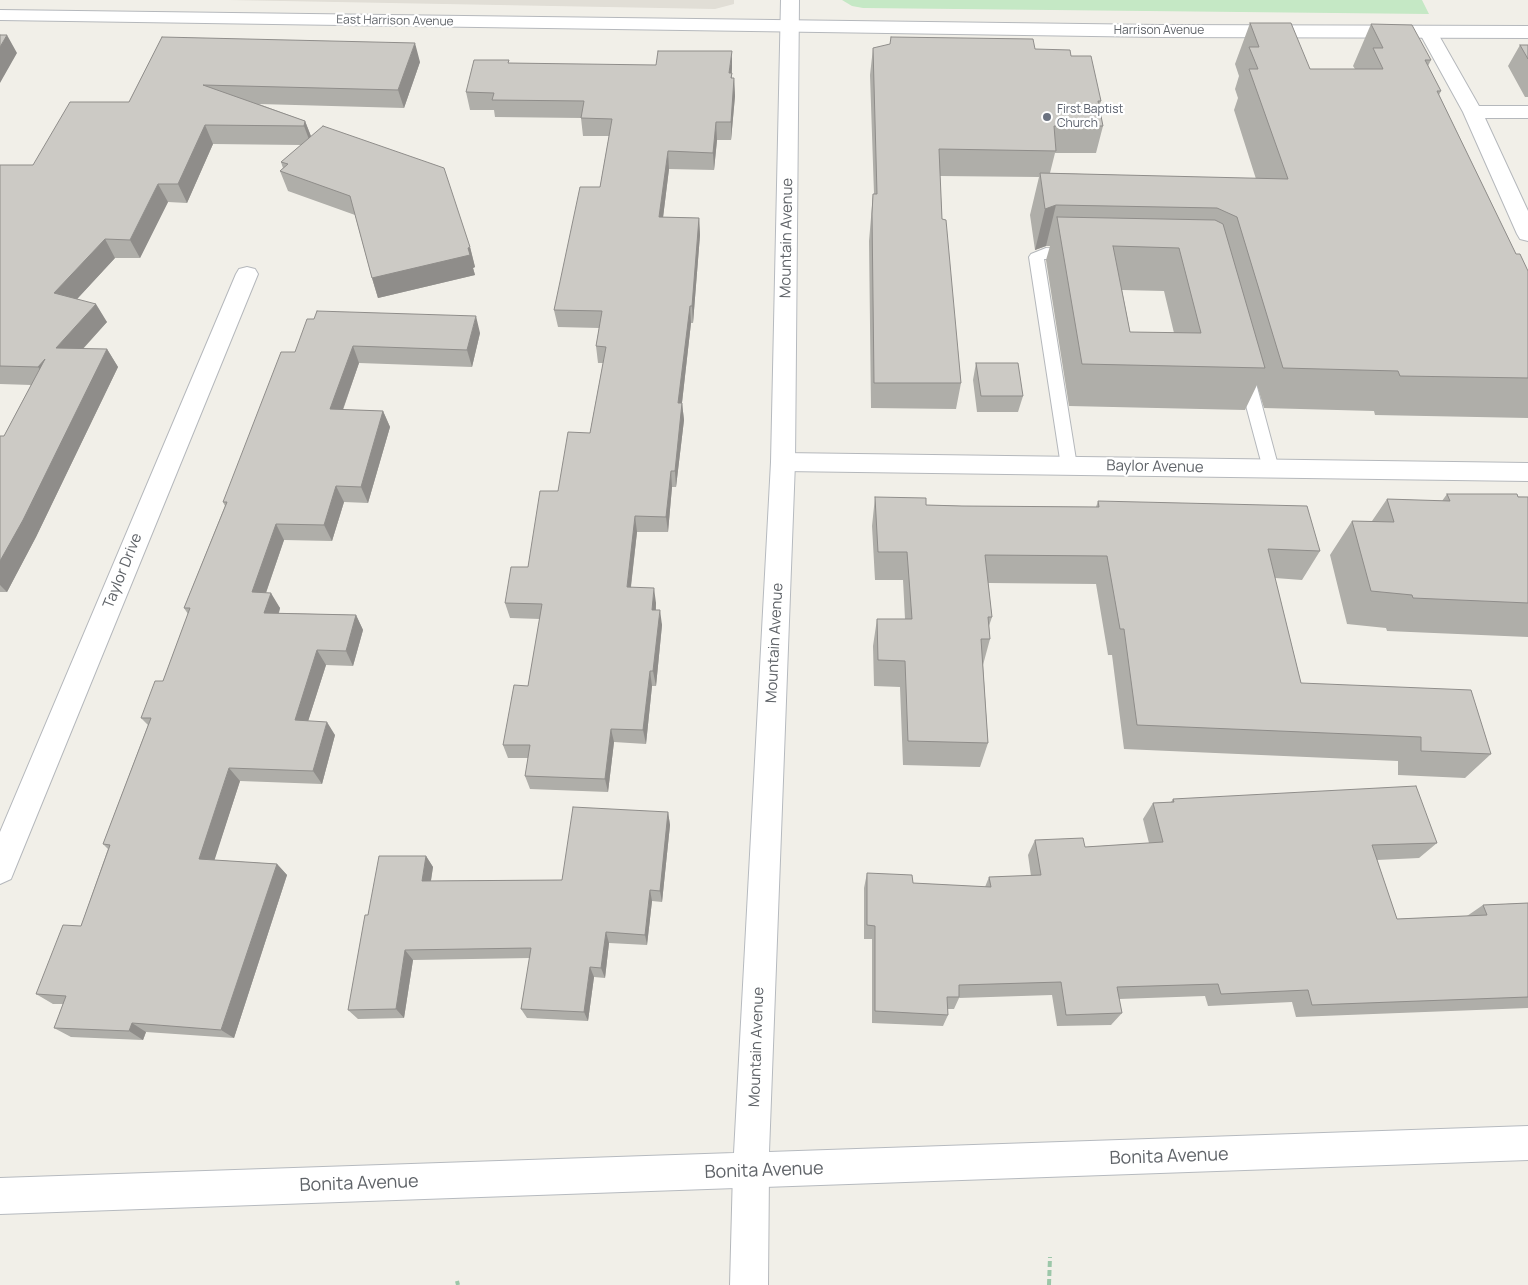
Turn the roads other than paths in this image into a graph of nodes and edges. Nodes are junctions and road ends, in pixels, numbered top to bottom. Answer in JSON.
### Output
{"nodes":[{"id":1,"x":790,"y":12,"type":"edge"},
{"id":2,"x":0,"y":14,"type":"edge"},
{"id":3,"x":1428,"y":32,"type":"junction"},
{"id":4,"x":1528,"y":32,"type":"edge"},
{"id":5,"x":1474,"y":112,"type":"junction"},
{"id":6,"x":1528,"y":112,"type":"edge"},
{"id":7,"x":1523,"y":214,"type":"edge"},
{"id":8,"x":1528,"y":234,"type":"edge"},
{"id":9,"x":1085,"y":254,"type":"edge"},
{"id":10,"x":246,"y":274,"type":"dead end"},
{"id":11,"x":1242,"y":359,"type":"edge"},
{"id":12,"x":783,"y":462,"type":"junction"},
{"id":13,"x":1069,"y":466,"type":"junction"},
{"id":14,"x":1271,"y":469,"type":"junction"},
{"id":15,"x":1528,"y":472,"type":"edge"},
{"id":16,"x":0,"y":869,"type":"edge"},
{"id":17,"x":1528,"y":1144,"type":"edge"},
{"id":18,"x":752,"y":1171,"type":"junction"},
{"id":19,"x":0,"y":1196,"type":"edge"},
{"id":20,"x":749,"y":1285,"type":"edge"}],
"edges":[{"from":1,"to":2,"type":"street","name":"East Harrison Avenue"},
{"from":1,"to":3,"type":"street","name":"Harrison Avenue"},
{"from":1,"to":12,"type":"street","name":"Mountain Avenue"},
{"from":3,"to":4,"type":"street","name":"Harrison Avenue"},
{"from":3,"to":5,"type":"street"},
{"from":5,"to":6,"type":"street"},
{"from":5,"to":7,"type":"street"},
{"from":7,"to":8,"type":"street"},
{"from":9,"to":13,"type":"lane"},
{"from":10,"to":16,"type":"street","name":"Taylor Drive"},
{"from":11,"to":14,"type":"lane"},
{"from":12,"to":13,"type":"street","name":"Baylor Avenue"},
{"from":12,"to":18,"type":"street","name":"Mountain Avenue"},
{"from":13,"to":14,"type":"street","name":"Baylor Avenue"},
{"from":14,"to":15,"type":"street","name":"Baylor Avenue"},
{"from":17,"to":18,"type":"street","name":"Bonita Avenue"},
{"from":18,"to":19,"type":"street","name":"Bonita Avenue"},
{"from":18,"to":20,"type":"street","name":"Mountain Avenue"}]}
